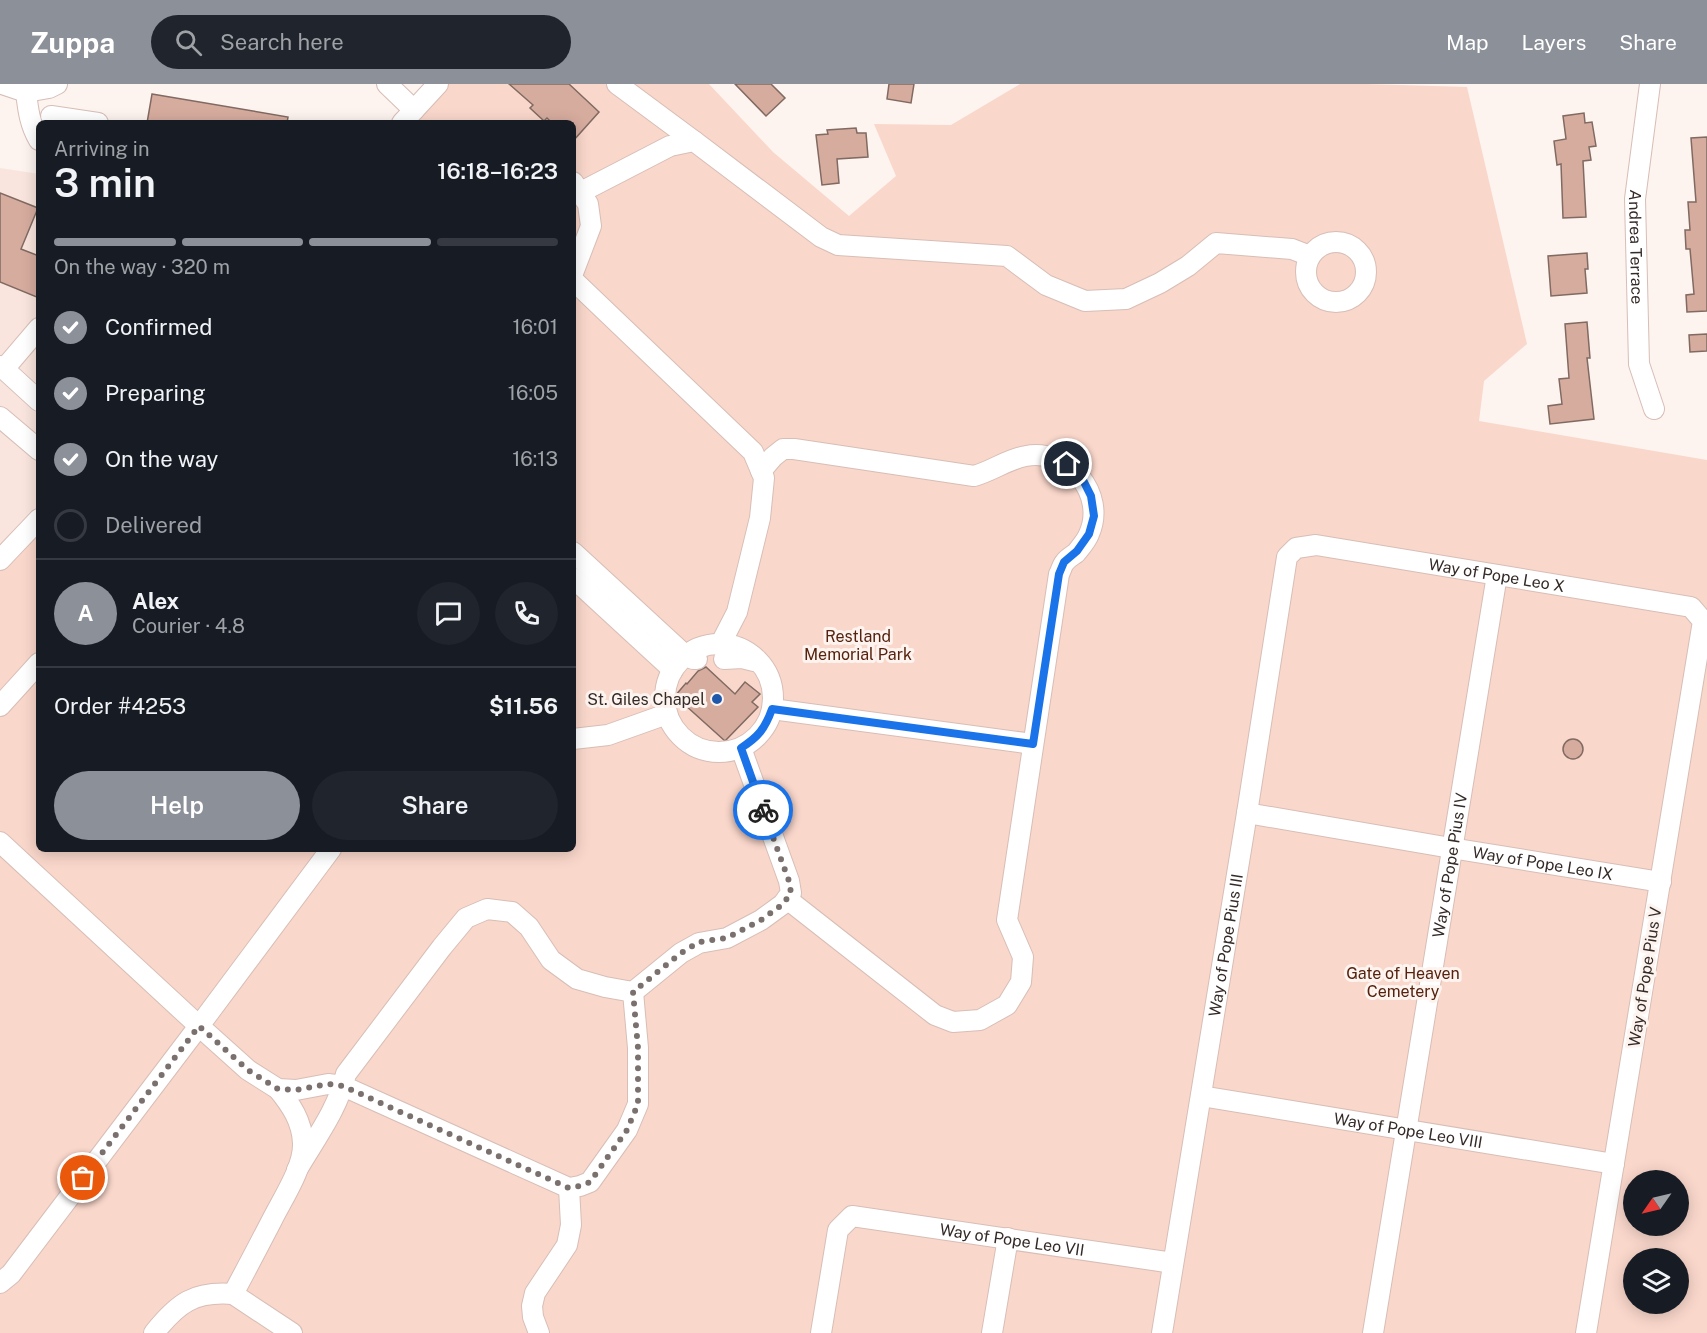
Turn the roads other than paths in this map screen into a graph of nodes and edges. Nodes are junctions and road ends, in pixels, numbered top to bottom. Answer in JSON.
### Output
{"nodes":[{"id":1,"x":2,"y":84,"type":"edge"},
{"id":2,"x":57,"y":84,"type":"edge"},
{"id":3,"x":387,"y":84,"type":"edge"},
{"id":4,"x":617,"y":84,"type":"edge"},
{"id":5,"x":1650,"y":84,"type":"edge"},
{"id":6,"x":431,"y":87,"type":"edge"},
{"id":7,"x":26,"y":92,"type":"junction"},
{"id":8,"x":51,"y":116,"type":"dead end"},
{"id":9,"x":408,"y":117,"type":"edge"},
{"id":10,"x":78,"y":120,"type":"edge"},
{"id":11,"x":36,"y":134,"type":"edge"},
{"id":12,"x":694,"y":141,"type":"junction"},
{"id":13,"x":577,"y":187,"type":"edge"},
{"id":14,"x":1311,"y":256,"type":"dead end"},
{"id":15,"x":576,"y":265,"type":"edge"},
{"id":16,"x":576,"y":283,"type":"edge"},
{"id":17,"x":36,"y":331,"type":"edge"},
{"id":18,"x":2,"y":368,"type":"edge"},
{"id":19,"x":36,"y":398,"type":"edge"},
{"id":20,"x":1654,"y":409,"type":"dead end"},
{"id":21,"x":0,"y":417,"type":"edge"},
{"id":22,"x":36,"y":447,"type":"edge"},
{"id":23,"x":761,"y":471,"type":"junction"},
{"id":24,"x":36,"y":522,"type":"edge"},
{"id":25,"x":3,"y":551,"type":"edge"},
{"id":26,"x":576,"y":555,"type":"edge"},
{"id":27,"x":1287,"y":557,"type":"joint"},
{"id":28,"x":1497,"y":575,"type":"junction"},
{"id":29,"x":576,"y":580,"type":"edge"},
{"id":30,"x":1703,"y":621,"type":"joint"},
{"id":31,"x":717,"y":653,"type":"junction"},
{"id":32,"x":679,"y":663,"type":"junction"},
{"id":33,"x":36,"y":666,"type":"edge"},
{"id":34,"x":0,"y":705,"type":"edge"},
{"id":35,"x":772,"y":709,"type":"junction"},
{"id":36,"x":667,"y":714,"type":"junction"},
{"id":37,"x":576,"y":739,"type":"edge"},
{"id":38,"x":1033,"y":744,"type":"junction"},
{"id":39,"x":741,"y":748,"type":"junction"},
{"id":40,"x":1247,"y":813,"type":"junction"},
{"id":41,"x":0,"y":843,"type":"edge"},
{"id":42,"x":1451,"y":848,"type":"junction"},
{"id":43,"x":329,"y":852,"type":"edge"},
{"id":44,"x":1661,"y":882,"type":"junction"},
{"id":45,"x":787,"y":899,"type":"junction"},
{"id":46,"x":633,"y":992,"type":"junction"},
{"id":47,"x":199,"y":1026,"type":"junction"},
{"id":48,"x":343,"y":1086,"type":"junction"},
{"id":49,"x":278,"y":1089,"type":"junction"},
{"id":50,"x":1201,"y":1096,"type":"junction"},
{"id":51,"x":1407,"y":1129,"type":"junction"},
{"id":52,"x":1614,"y":1164,"type":"junction"},
{"id":53,"x":297,"y":1170,"type":"junction"},
{"id":54,"x":569,"y":1188,"type":"junction"},
{"id":55,"x":1008,"y":1238,"type":"junction"},
{"id":56,"x":1173,"y":1263,"type":"junction"},
{"id":57,"x":0,"y":1283,"type":"edge"},
{"id":58,"x":233,"y":1294,"type":"junction"},
{"id":59,"x":154,"y":1333,"type":"edge"},
{"id":60,"x":292,"y":1333,"type":"edge"},
{"id":61,"x":539,"y":1333,"type":"edge"},
{"id":62,"x":821,"y":1333,"type":"edge"},
{"id":63,"x":993,"y":1333,"type":"edge"},
{"id":64,"x":1162,"y":1333,"type":"edge"},
{"id":65,"x":1373,"y":1333,"type":"edge"},
{"id":66,"x":1586,"y":1333,"type":"edge"}],
"edges":[{"from":1,"to":7,"type":"street"},
{"from":2,"to":7,"type":"street"},
{"from":3,"to":9,"type":"street"},
{"from":4,"to":12,"type":"street"},
{"from":5,"to":20,"type":"street","name":"Andrea Terrace"},
{"from":6,"to":9,"type":"street"},
{"from":7,"to":11,"type":"street"},
{"from":8,"to":10,"type":"street"},
{"from":12,"to":13,"type":"street"},
{"from":12,"to":14,"type":"street"},
{"from":13,"to":15,"type":"street"},
{"from":16,"to":23,"type":"street"},
{"from":17,"to":18,"type":"street"},
{"from":18,"to":19,"type":"street"},
{"from":21,"to":22,"type":"street"},
{"from":23,"to":31,"type":"street"},
{"from":23,"to":38,"type":"street"},
{"from":24,"to":25,"type":"street"},
{"from":26,"to":32,"type":"street"},
{"from":27,"to":28,"type":"street","name":"Way of Pope Leo X"},
{"from":27,"to":40,"type":"street","name":"Way of Pope Pius III"},
{"from":28,"to":30,"type":"street","name":"Way of Pope Leo X"},
{"from":28,"to":42,"type":"street","name":"Way of Pope Pius IV"},
{"from":29,"to":32,"type":"street"},
{"from":30,"to":44,"type":"street","name":"Way of Pope Pius V"},
{"from":31,"to":32,"type":"street"},
{"from":31,"to":35,"type":"street"},
{"from":32,"to":36,"type":"street"},
{"from":33,"to":34,"type":"street"},
{"from":35,"to":38,"type":"street"},
{"from":35,"to":39,"type":"street"},
{"from":36,"to":37,"type":"street"},
{"from":36,"to":39,"type":"street"},
{"from":38,"to":45,"type":"street"},
{"from":39,"to":45,"type":"street"},
{"from":40,"to":42,"type":"street","name":"Way of Pope Leo IX"},
{"from":40,"to":50,"type":"street","name":"Way of Pope Pius III"},
{"from":41,"to":47,"type":"street"},
{"from":42,"to":44,"type":"street","name":"Way of Pope Leo IX"},
{"from":42,"to":51,"type":"street","name":"Way of Pope Pius IV"},
{"from":43,"to":47,"type":"street"},
{"from":44,"to":52,"type":"street","name":"Way of Pope Pius V"},
{"from":45,"to":46,"type":"street"},
{"from":46,"to":48,"type":"street"},
{"from":46,"to":54,"type":"street"},
{"from":47,"to":49,"type":"street"},
{"from":47,"to":57,"type":"street"},
{"from":48,"to":49,"type":"street"},
{"from":48,"to":53,"type":"street"},
{"from":48,"to":54,"type":"street"},
{"from":49,"to":53,"type":"street"},
{"from":50,"to":51,"type":"street","name":"Way of Pope Leo VIII"},
{"from":50,"to":56,"type":"street","name":"Way of Pope Pius III"},
{"from":51,"to":52,"type":"street","name":"Way of Pope Leo VIII"},
{"from":51,"to":65,"type":"street","name":"Way of Pope Pius IV"},
{"from":52,"to":66,"type":"street","name":"Way of Pope Pius V"},
{"from":53,"to":58,"type":"street"},
{"from":54,"to":61,"type":"street"},
{"from":55,"to":56,"type":"street","name":"Way of Pope Leo VII"},
{"from":55,"to":62,"type":"street","name":"Way of Pope Leo VII"},
{"from":55,"to":63,"type":"street"},
{"from":56,"to":64,"type":"street","name":"Way of Pope Pius III"},
{"from":58,"to":59,"type":"street"},
{"from":58,"to":60,"type":"street"}]}
